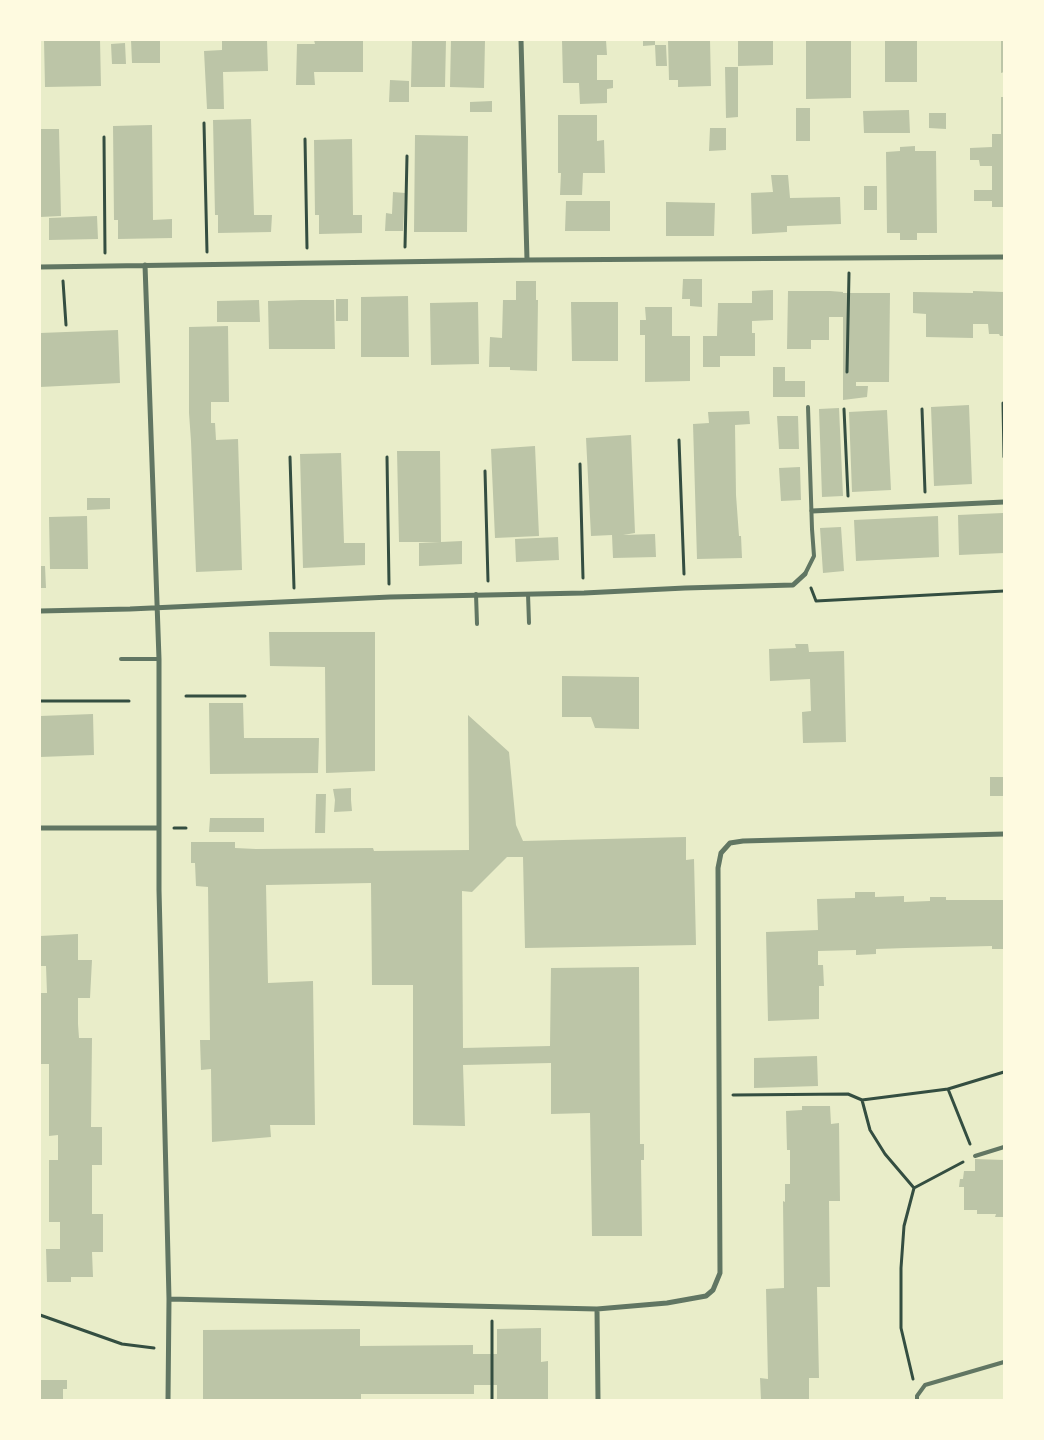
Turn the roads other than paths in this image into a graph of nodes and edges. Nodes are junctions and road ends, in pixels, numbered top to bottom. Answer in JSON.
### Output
{"nodes":[{"id":1,"x":521,"y":40,"type":"edge"},
{"id":2,"x":1004,"y":257,"type":"edge"},
{"id":3,"x":527,"y":260,"type":"junction"},
{"id":4,"x":145,"y":265,"type":"junction"},
{"id":5,"x":40,"y":267,"type":"edge"},
{"id":6,"x":808,"y":407,"type":"dead end"},
{"id":7,"x":1004,"y":502,"type":"edge"},
{"id":8,"x":812,"y":511,"type":"junction"},
{"id":9,"x":805,"y":574,"type":"joint"},
{"id":10,"x":476,"y":594,"type":"junction"},
{"id":11,"x":528,"y":594,"type":"junction"},
{"id":12,"x":157,"y":607,"type":"junction"},
{"id":13,"x":40,"y":611,"type":"edge"},
{"id":14,"x":528,"y":622,"type":"dead end"},
{"id":15,"x":478,"y":624,"type":"dead end"},
{"id":16,"x":121,"y":659,"type":"dead end"},
{"id":17,"x":159,"y":659,"type":"junction"},
{"id":18,"x":40,"y":828,"type":"edge"},
{"id":19,"x":159,"y":828,"type":"junction"},
{"id":20,"x":1004,"y":834,"type":"edge"},
{"id":21,"x":1004,"y":1147,"type":"edge"},
{"id":22,"x":975,"y":1156,"type":"road end"},
{"id":23,"x":169,"y":1299,"type":"junction"},
{"id":24,"x":596,"y":1310,"type":"junction"},
{"id":25,"x":1004,"y":1362,"type":"edge"},
{"id":26,"x":917,"y":1398,"type":"edge"},
{"id":27,"x":168,"y":1400,"type":"edge"},
{"id":28,"x":598,"y":1400,"type":"edge"}],
"edges":[{"from":1,"to":3,"type":"street"},
{"from":2,"to":3,"type":"street"},
{"from":3,"to":4,"type":"street"},
{"from":4,"to":5,"type":"street"},
{"from":4,"to":12,"type":"street"},
{"from":6,"to":8,"type":"lane"},
{"from":7,"to":8,"type":"street"},
{"from":8,"to":9,"type":"lane"},
{"from":9,"to":11,"type":"street"},
{"from":10,"to":11,"type":"street"},
{"from":10,"to":12,"type":"street"},
{"from":10,"to":15,"type":"lane"},
{"from":11,"to":14,"type":"lane"},
{"from":12,"to":13,"type":"street"},
{"from":12,"to":17,"type":"street"},
{"from":16,"to":17,"type":"lane"},
{"from":17,"to":19,"type":"street"},
{"from":18,"to":19,"type":"street"},
{"from":19,"to":23,"type":"street"},
{"from":20,"to":24,"type":"street"},
{"from":21,"to":22,"type":"lane"},
{"from":23,"to":24,"type":"street"},
{"from":23,"to":27,"type":"street"},
{"from":24,"to":28,"type":"street"},
{"from":25,"to":26,"type":"lane"}]}
